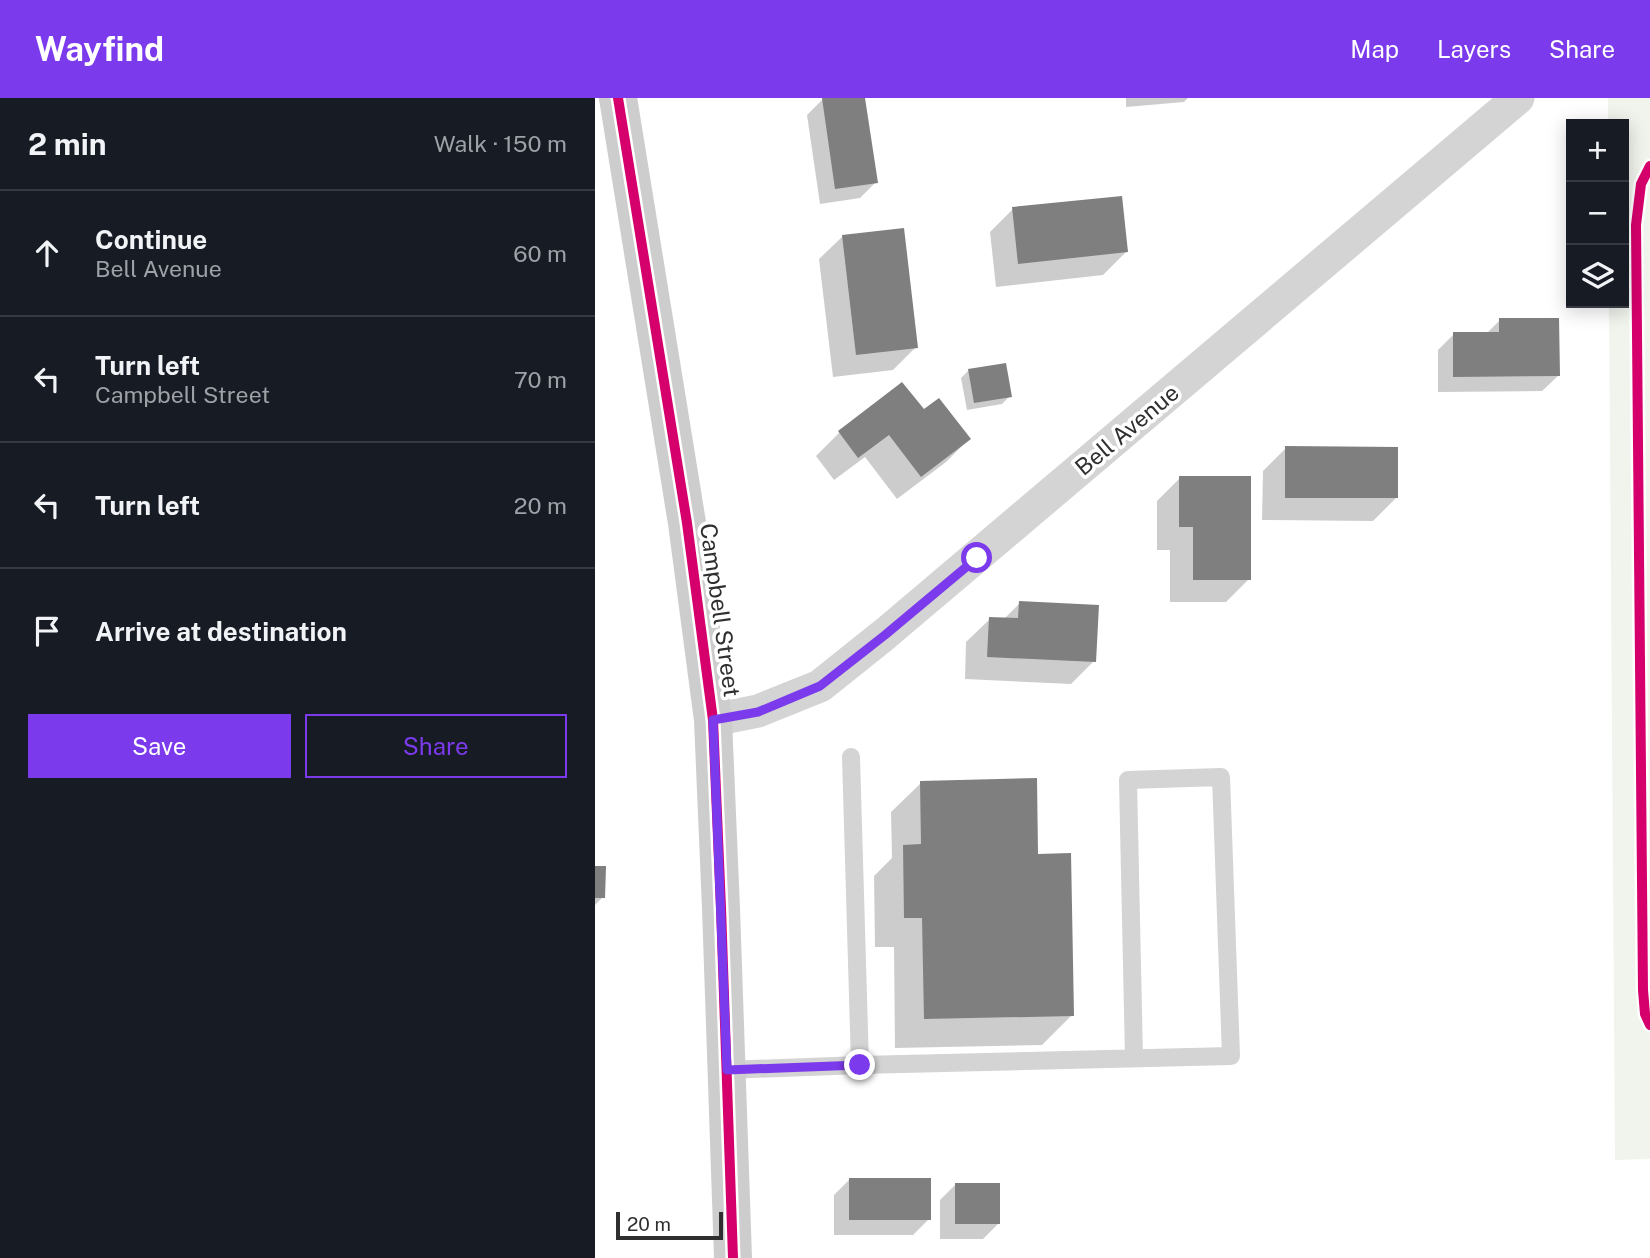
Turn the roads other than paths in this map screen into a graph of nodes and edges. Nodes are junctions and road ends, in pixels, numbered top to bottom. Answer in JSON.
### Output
{"nodes":[{"id":1,"x":618,"y":98,"type":"edge"},
{"id":2,"x":1518,"y":98,"type":"edge"},
{"id":3,"x":713,"y":720,"type":"junction"},
{"id":4,"x":851,"y":757,"type":"dead end"},
{"id":5,"x":1134,"y":1058,"type":"junction"},
{"id":6,"x":860,"y":1065,"type":"junction"},
{"id":7,"x":727,"y":1070,"type":"junction"},
{"id":8,"x":733,"y":1258,"type":"edge"}],
"edges":[{"from":1,"to":3,"type":"street","name":"Campbell Street"},
{"from":2,"to":3,"type":"street","name":"Bell Avenue"},
{"from":3,"to":7,"type":"street","name":"Campbell Street"},
{"from":4,"to":6,"type":"lane"},
{"from":5,"to":5,"type":"lane"},
{"from":5,"to":6,"type":"lane"},
{"from":6,"to":7,"type":"lane"},
{"from":7,"to":8,"type":"street","name":"Campbell Street"}]}
